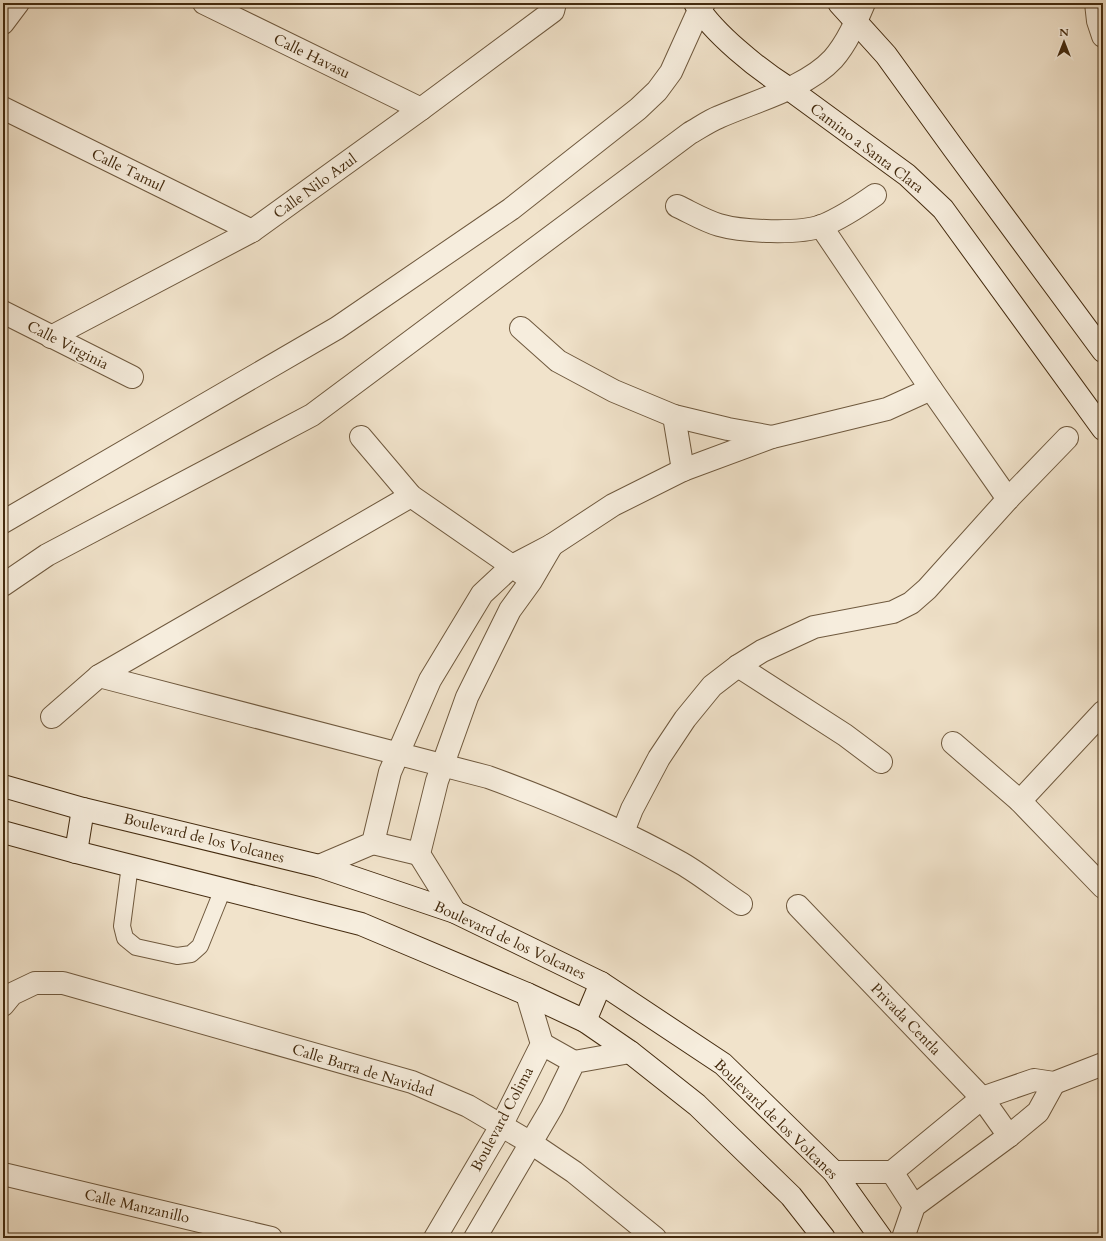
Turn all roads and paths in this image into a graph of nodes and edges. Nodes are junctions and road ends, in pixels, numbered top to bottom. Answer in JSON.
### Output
{"nodes":[{"id":1,"x":18,"y":3,"type":"edge"},
{"id":2,"x":204,"y":3,"type":"edge"},
{"id":3,"x":555,"y":3,"type":"edge"},
{"id":4,"x":839,"y":3,"type":"edge"},
{"id":5,"x":864,"y":3,"type":"edge"},
{"id":6,"x":1096,"y":3,"type":"edge"},
{"id":7,"x":699,"y":5,"type":"edge"},
{"id":8,"x":3,"y":23,"type":"edge"},
{"id":9,"x":856,"y":23,"type":"junction"},
{"id":10,"x":1103,"y":36,"type":"edge"},
{"id":11,"x":788,"y":88,"type":"junction"},
{"id":12,"x":3,"y":108,"type":"edge"},
{"id":13,"x":421,"y":109,"type":"junction"},
{"id":14,"x":875,"y":195,"type":"dead end"},
{"id":15,"x":677,"y":206,"type":"dead end"},
{"id":16,"x":821,"y":226,"type":"junction"},
{"id":17,"x":252,"y":231,"type":"junction"},
{"id":18,"x":3,"y":312,"type":"edge"},
{"id":19,"x":521,"y":328,"type":"dead end"},
{"id":20,"x":51,"y":337,"type":"junction"},
{"id":21,"x":1103,"y":351,"type":"edge"},
{"id":22,"x":132,"y":377,"type":"dead end"},
{"id":23,"x":931,"y":389,"type":"junction"},
{"id":24,"x":674,"y":416,"type":"junction"},
{"id":25,"x":1103,"y":429,"type":"edge"},
{"id":26,"x":362,"y":437,"type":"dead end"},
{"id":27,"x":772,"y":437,"type":"junction"},
{"id":28,"x":1067,"y":438,"type":"dead end"},
{"id":29,"x":683,"y":470,"type":"junction"},
{"id":30,"x":411,"y":496,"type":"junction"},
{"id":31,"x":1008,"y":499,"type":"junction"},
{"id":32,"x":3,"y":522,"type":"edge"},
{"id":33,"x":552,"y":545,"type":"junction"},
{"id":34,"x":512,"y":566,"type":"junction"},
{"id":35,"x":532,"y":582,"type":"junction"},
{"id":36,"x":3,"y":585,"type":"edge"},
{"id":37,"x":738,"y":666,"type":"junction"},
{"id":38,"x":99,"y":676,"type":"junction"},
{"id":39,"x":1103,"y":712,"type":"edge"},
{"id":40,"x":52,"y":717,"type":"dead end"},
{"id":41,"x":953,"y":743,"type":"dead end"},
{"id":42,"x":398,"y":753,"type":"junction"},
{"id":43,"x":881,"y":762,"type":"dead end"},
{"id":44,"x":443,"y":765,"type":"junction"},
{"id":45,"x":3,"y":786,"type":"edge"},
{"id":46,"x":1020,"y":801,"type":"junction"},
{"id":47,"x":83,"y":809,"type":"junction"},
{"id":48,"x":3,"y":832,"type":"edge"},
{"id":49,"x":623,"y":832,"type":"junction"},
{"id":50,"x":373,"y":843,"type":"junction"},
{"id":51,"x":76,"y":852,"type":"junction"},
{"id":52,"x":419,"y":854,"type":"junction"},
{"id":53,"x":130,"y":865,"type":"junction"},
{"id":54,"x":319,"y":866,"type":"junction"},
{"id":55,"x":1103,"y":887,"type":"edge"},
{"id":56,"x":223,"y":889,"type":"junction"},
{"id":57,"x":741,"y":904,"type":"dead end"},
{"id":58,"x":798,"y":906,"type":"dead end"},
{"id":59,"x":455,"y":912,"type":"junction"},
{"id":60,"x":601,"y":983,"type":"junction"},
{"id":61,"x":527,"y":994,"type":"junction"},
{"id":62,"x":3,"y":1005,"type":"edge"},
{"id":63,"x":585,"y":1021,"type":"junction"},
{"id":64,"x":542,"y":1044,"type":"junction"},
{"id":65,"x":630,"y":1052,"type":"junction"},
{"id":66,"x":574,"y":1062,"type":"junction"},
{"id":67,"x":1103,"y":1064,"type":"edge"},
{"id":68,"x":1054,"y":1083,"type":"junction"},
{"id":69,"x":982,"y":1098,"type":"junction"},
{"id":70,"x":501,"y":1126,"type":"junction"},
{"id":71,"x":1009,"y":1136,"type":"junction"},
{"id":72,"x":531,"y":1143,"type":"junction"},
{"id":73,"x":834,"y":1172,"type":"junction"},
{"id":74,"x":892,"y":1172,"type":"junction"},
{"id":75,"x":3,"y":1174,"type":"edge"},
{"id":76,"x":914,"y":1206,"type":"junction"},
{"id":77,"x":271,"y":1238,"type":"edge"},
{"id":78,"x":435,"y":1238,"type":"edge"},
{"id":79,"x":475,"y":1238,"type":"edge"},
{"id":80,"x":655,"y":1238,"type":"edge"},
{"id":81,"x":824,"y":1238,"type":"edge"},
{"id":82,"x":881,"y":1238,"type":"edge"},
{"id":83,"x":902,"y":1238,"type":"edge"}],
"edges":[{"from":1,"to":8,"type":"street"},
{"from":2,"to":13,"type":"street","name":"Calle Havasu"},
{"from":3,"to":13,"type":"street","name":"Calle Nilo Azul"},
{"from":4,"to":9,"type":"street"},
{"from":5,"to":9,"type":"street"},
{"from":6,"to":10,"type":"street"},
{"from":7,"to":11,"type":"street","name":"Camino a Santa Clara"},
{"from":7,"to":32,"type":"street"},
{"from":9,"to":11,"type":"street"},
{"from":9,"to":21,"type":"street"},
{"from":11,"to":25,"type":"street","name":"Camino a Santa Clara"},
{"from":11,"to":36,"type":"street"},
{"from":12,"to":17,"type":"street","name":"Calle Tamul"},
{"from":13,"to":17,"type":"street","name":"Calle Nilo Azul"},
{"from":14,"to":16,"type":"street"},
{"from":15,"to":16,"type":"street"},
{"from":16,"to":23,"type":"street"},
{"from":17,"to":20,"type":"street","name":"Calle Nilo Azul"},
{"from":18,"to":20,"type":"street","name":"Calle Virginia"},
{"from":19,"to":24,"type":"street"},
{"from":20,"to":22,"type":"street","name":"Calle Virginia"},
{"from":23,"to":27,"type":"street"},
{"from":23,"to":31,"type":"street"},
{"from":24,"to":27,"type":"street"},
{"from":24,"to":29,"type":"street"},
{"from":26,"to":30,"type":"street"},
{"from":27,"to":29,"type":"street"},
{"from":28,"to":31,"type":"street"},
{"from":29,"to":33,"type":"street"},
{"from":30,"to":34,"type":"street"},
{"from":30,"to":38,"type":"street"},
{"from":31,"to":37,"type":"street"},
{"from":33,"to":34,"type":"street"},
{"from":33,"to":35,"type":"street"},
{"from":34,"to":35,"type":"street"},
{"from":34,"to":42,"type":"street"},
{"from":35,"to":44,"type":"street"},
{"from":37,"to":43,"type":"street"},
{"from":37,"to":49,"type":"street"},
{"from":38,"to":40,"type":"street"},
{"from":38,"to":42,"type":"street"},
{"from":39,"to":46,"type":"street"},
{"from":41,"to":46,"type":"street"},
{"from":42,"to":44,"type":"street"},
{"from":42,"to":50,"type":"street"},
{"from":44,"to":49,"type":"street"},
{"from":44,"to":52,"type":"street"},
{"from":45,"to":47,"type":"street","name":"Boulevard de los Volcanes"},
{"from":46,"to":55,"type":"street"},
{"from":47,"to":51,"type":"street"},
{"from":47,"to":54,"type":"street","name":"Boulevard de los Volcanes"},
{"from":48,"to":51,"type":"street"},
{"from":49,"to":57,"type":"street"},
{"from":50,"to":52,"type":"street"},
{"from":50,"to":54,"type":"street"},
{"from":51,"to":53,"type":"street"},
{"from":52,"to":59,"type":"street"},
{"from":53,"to":56,"type":"street"},
{"from":53,"to":56,"type":"lane"},
{"from":54,"to":59,"type":"street","name":"Boulevard de los Volcanes"},
{"from":56,"to":61,"type":"street"},
{"from":58,"to":69,"type":"street","name":"Privada Centla"},
{"from":59,"to":60,"type":"street","name":"Boulevard de los Volcanes"},
{"from":60,"to":63,"type":"street"},
{"from":60,"to":73,"type":"street","name":"Boulevard de los Volcanes"},
{"from":61,"to":63,"type":"street"},
{"from":61,"to":64,"type":"street"},
{"from":62,"to":70,"type":"street","name":"Calle Barra de Navidad"},
{"from":63,"to":65,"type":"street"},
{"from":64,"to":66,"type":"street"},
{"from":64,"to":70,"type":"street","name":"Boulevard Colima"},
{"from":65,"to":66,"type":"street"},
{"from":65,"to":81,"type":"street"},
{"from":66,"to":72,"type":"street"},
{"from":67,"to":68,"type":"street"},
{"from":68,"to":69,"type":"street"},
{"from":68,"to":71,"type":"street"},
{"from":69,"to":71,"type":"street","name":"Privada Centla"},
{"from":69,"to":74,"type":"street"},
{"from":70,"to":72,"type":"street","name":"Calle Barra de Navidad"},
{"from":70,"to":78,"type":"street","name":"Boulevard Colima"},
{"from":71,"to":76,"type":"street"},
{"from":72,"to":79,"type":"street"},
{"from":72,"to":80,"type":"street","name":"Calle Barra de Navidad"},
{"from":73,"to":74,"type":"street"},
{"from":73,"to":82,"type":"street","name":"Boulevard de los Volcanes"},
{"from":74,"to":76,"type":"street"},
{"from":75,"to":77,"type":"street","name":"Calle Manzanillo"},
{"from":76,"to":83,"type":"street"}]}
